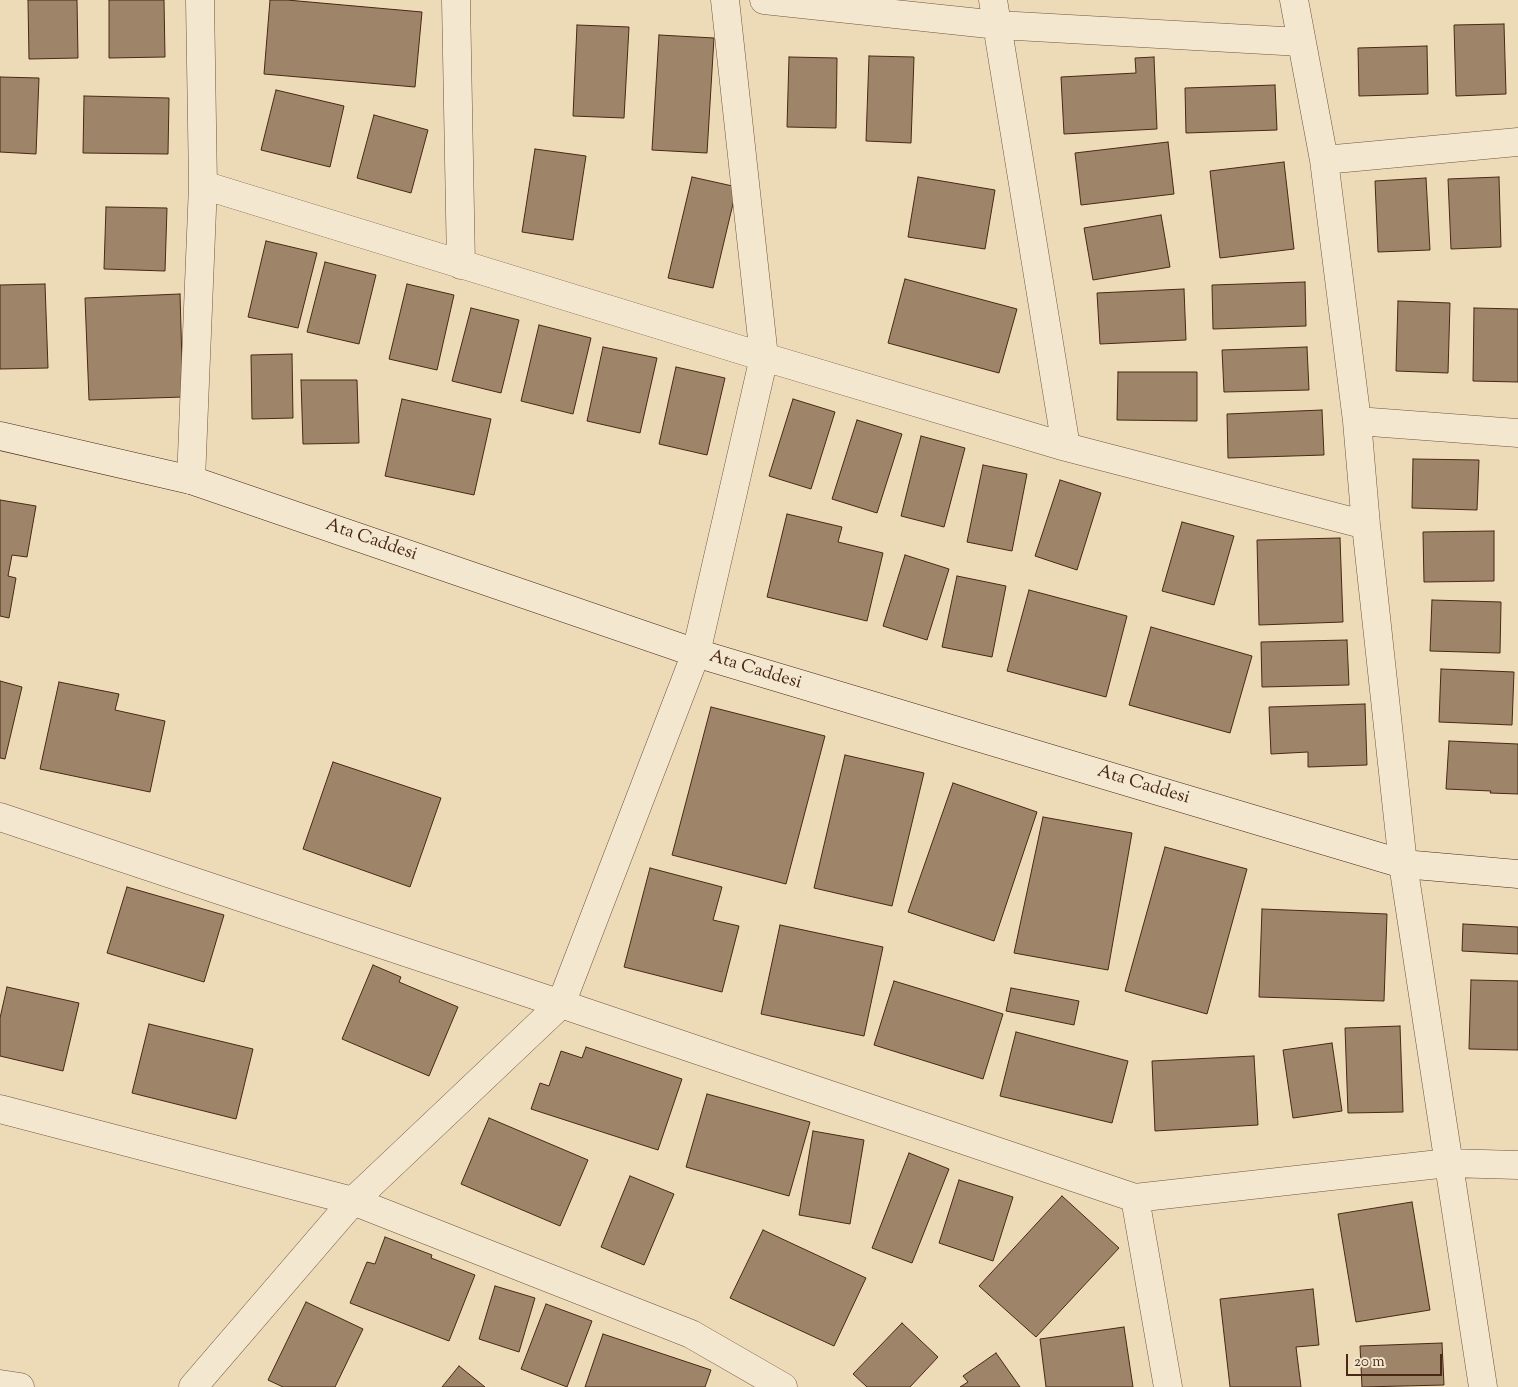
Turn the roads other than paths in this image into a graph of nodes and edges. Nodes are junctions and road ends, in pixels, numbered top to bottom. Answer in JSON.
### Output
{"nodes":[{"id":1,"x":200,"y":0,"type":"edge"},
{"id":2,"x":456,"y":0,"type":"edge"},
{"id":3,"x":725,"y":0,"type":"edge"},
{"id":4,"x":764,"y":0,"type":"edge"},
{"id":5,"x":1294,"y":0,"type":"edge"},
{"id":6,"x":995,"y":12,"type":"edge"},
{"id":7,"x":1301,"y":42,"type":"junction"},
{"id":8,"x":1518,"y":142,"type":"edge"},
{"id":9,"x":1324,"y":160,"type":"junction"},
{"id":10,"x":203,"y":185,"type":"junction"},
{"id":11,"x":461,"y":265,"type":"junction"},
{"id":12,"x":764,"y":357,"type":"junction"},
{"id":13,"x":1357,"y":421,"type":"junction"},
{"id":14,"x":1518,"y":433,"type":"edge"},
{"id":15,"x":0,"y":436,"type":"edge"},
{"id":16,"x":1066,"y":446,"type":"junction"},
{"id":17,"x":191,"y":480,"type":"junction"},
{"id":18,"x":1366,"y":525,"type":"junction"},
{"id":19,"x":696,"y":653,"type":"junction"},
{"id":20,"x":0,"y":817,"type":"edge"},
{"id":21,"x":1403,"y":864,"type":"junction"},
{"id":22,"x":1518,"y":874,"type":"edge"},
{"id":23,"x":561,"y":1004,"type":"junction"},
{"id":24,"x":0,"y":1109,"type":"edge"},
{"id":25,"x":1448,"y":1163,"type":"junction"},
{"id":26,"x":1518,"y":1165,"type":"edge"},
{"id":27,"x":1135,"y":1198,"type":"junction"},
{"id":28,"x":353,"y":1201,"type":"junction"},
{"id":29,"x":0,"y":1384,"type":"edge"},
{"id":30,"x":20,"y":1387,"type":"edge"},
{"id":31,"x":193,"y":1387,"type":"edge"},
{"id":32,"x":783,"y":1387,"type":"edge"},
{"id":33,"x":1168,"y":1387,"type":"edge"},
{"id":34,"x":1483,"y":1387,"type":"edge"}],
"edges":[{"from":1,"to":10,"type":"street"},
{"from":2,"to":11,"type":"street"},
{"from":3,"to":12,"type":"street"},
{"from":4,"to":6,"type":"street"},
{"from":5,"to":7,"type":"street"},
{"from":6,"to":7,"type":"street"},
{"from":6,"to":16,"type":"street"},
{"from":7,"to":9,"type":"street"},
{"from":8,"to":9,"type":"street"},
{"from":9,"to":13,"type":"street"},
{"from":10,"to":11,"type":"street"},
{"from":10,"to":17,"type":"street"},
{"from":11,"to":12,"type":"street"},
{"from":12,"to":16,"type":"street"},
{"from":12,"to":19,"type":"street"},
{"from":13,"to":14,"type":"street"},
{"from":13,"to":18,"type":"street"},
{"from":15,"to":17,"type":"street","name":"Ata Caddesi"},
{"from":16,"to":18,"type":"street"},
{"from":17,"to":19,"type":"street","name":"Ata Caddesi"},
{"from":18,"to":21,"type":"street"},
{"from":19,"to":21,"type":"street","name":"Ata Caddesi"},
{"from":19,"to":23,"type":"street"},
{"from":20,"to":23,"type":"street"},
{"from":21,"to":22,"type":"street","name":"Ata Caddesi"},
{"from":21,"to":25,"type":"street"},
{"from":23,"to":27,"type":"street"},
{"from":23,"to":28,"type":"street"},
{"from":24,"to":28,"type":"street"},
{"from":25,"to":26,"type":"street"},
{"from":25,"to":27,"type":"street"},
{"from":25,"to":34,"type":"street"},
{"from":27,"to":33,"type":"street"},
{"from":28,"to":31,"type":"street"},
{"from":28,"to":32,"type":"street"},
{"from":29,"to":30,"type":"street"}]}
